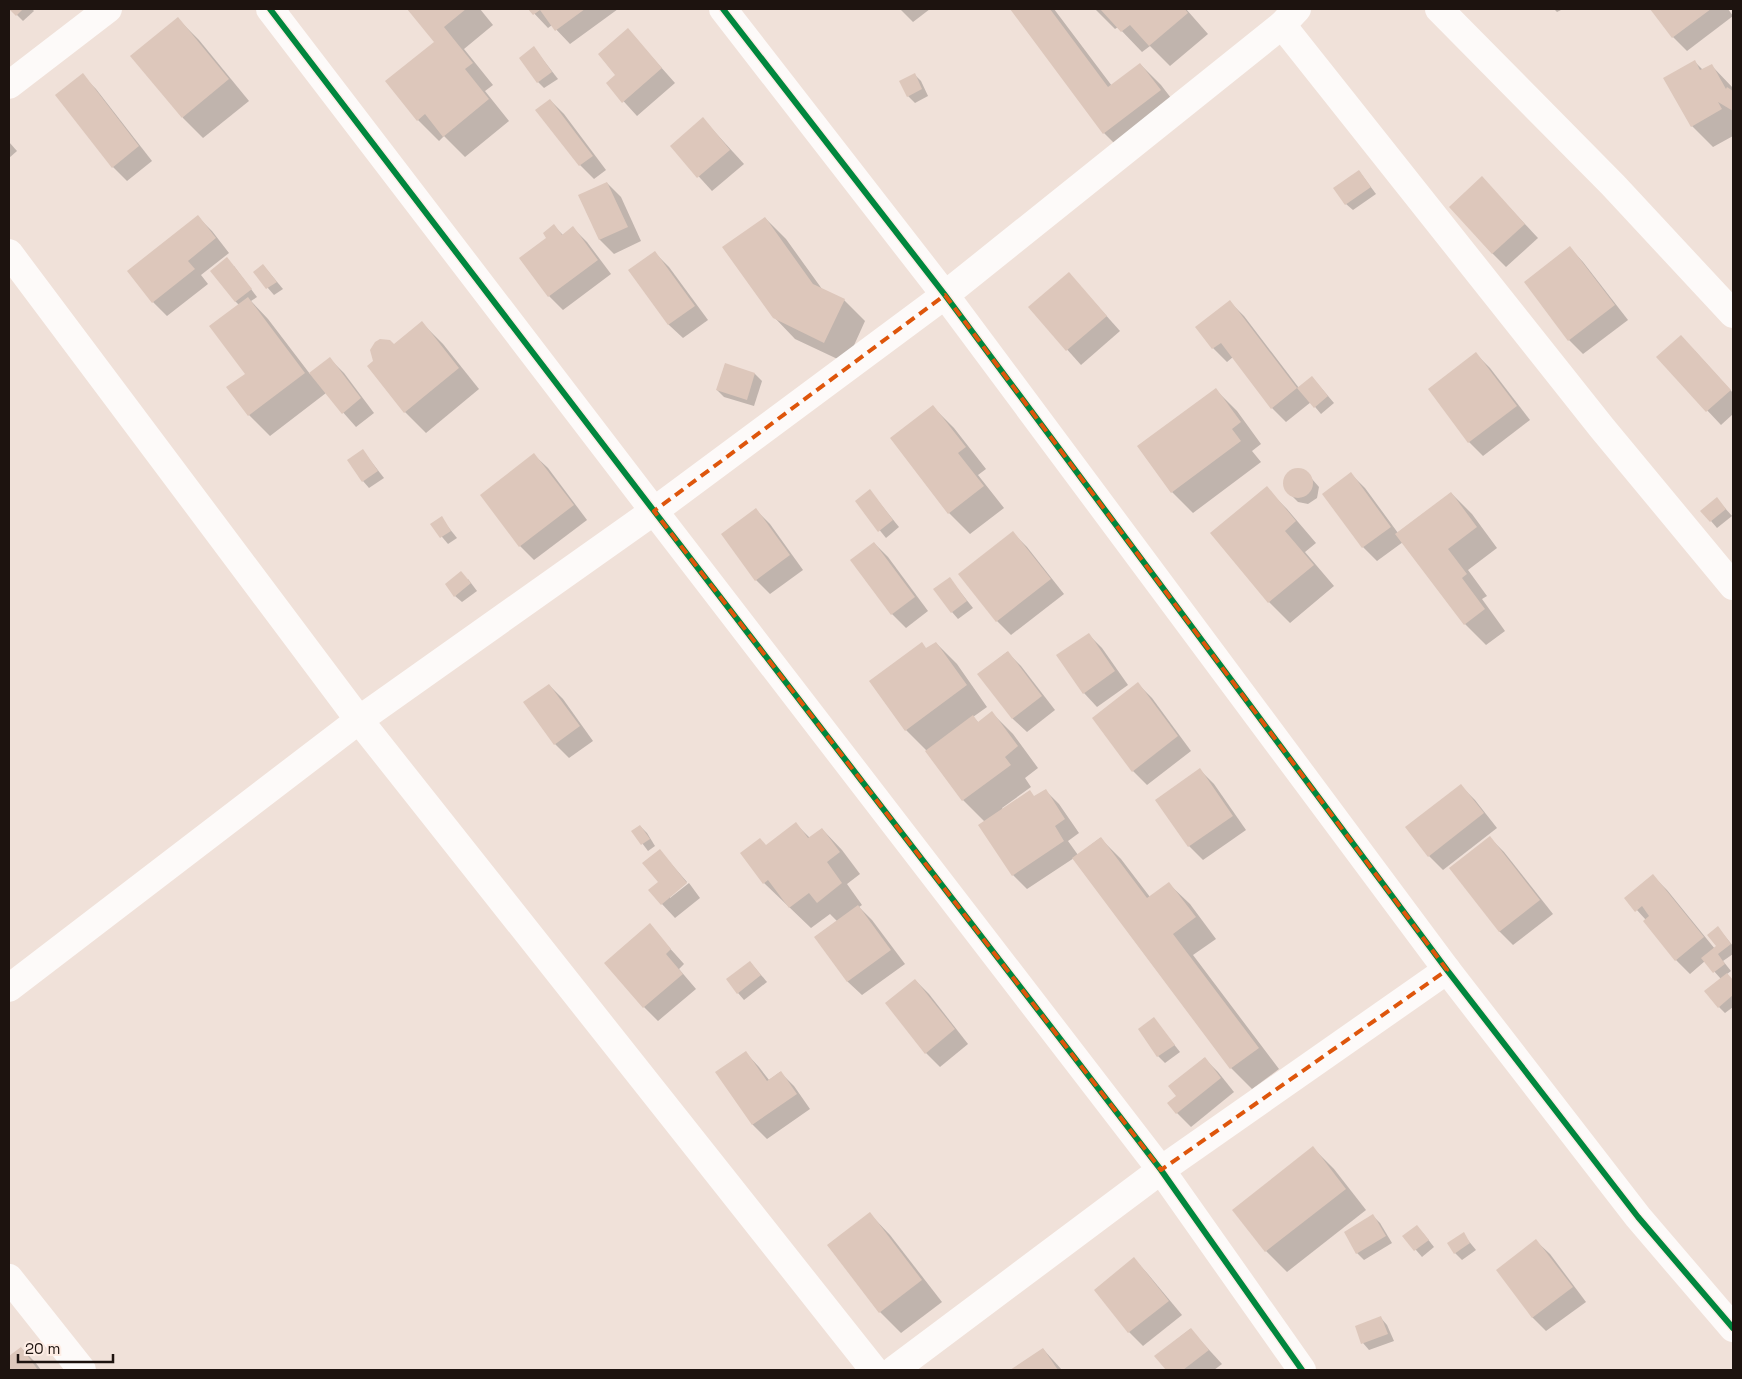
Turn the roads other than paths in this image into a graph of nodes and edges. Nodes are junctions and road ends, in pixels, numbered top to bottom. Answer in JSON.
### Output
{"nodes":[{"id":1,"x":108,"y":9,"type":"edge"},
{"id":2,"x":270,"y":9,"type":"edge"},
{"id":3,"x":723,"y":9,"type":"edge"},
{"id":4,"x":1439,"y":9,"type":"edge"},
{"id":5,"x":1290,"y":17,"type":"edge"},
{"id":6,"x":9,"y":85,"type":"edge"},
{"id":7,"x":9,"y":253,"type":"edge"},
{"id":8,"x":945,"y":295,"type":"junction"},
{"id":9,"x":1733,"y":314,"type":"edge"},
{"id":10,"x":654,"y":511,"type":"junction"},
{"id":11,"x":1733,"y":586,"type":"edge"},
{"id":12,"x":359,"y":720,"type":"junction"},
{"id":13,"x":1447,"y":970,"type":"junction"},
{"id":14,"x":9,"y":988,"type":"edge"},
{"id":15,"x":1161,"y":1170,"type":"junction"},
{"id":16,"x":9,"y":1278,"type":"edge"},
{"id":17,"x":1733,"y":1328,"type":"edge"},
{"id":18,"x":82,"y":1370,"type":"edge"},
{"id":19,"x":874,"y":1370,"type":"edge"},
{"id":20,"x":894,"y":1370,"type":"edge"},
{"id":21,"x":1302,"y":1370,"type":"edge"}],
"edges":[{"from":1,"to":6,"type":"street"},
{"from":2,"to":10,"type":"street"},
{"from":3,"to":8,"type":"street"},
{"from":4,"to":9,"type":"street"},
{"from":5,"to":8,"type":"street"},
{"from":5,"to":11,"type":"street"},
{"from":7,"to":12,"type":"street"},
{"from":8,"to":10,"type":"street"},
{"from":8,"to":13,"type":"street"},
{"from":10,"to":12,"type":"street"},
{"from":10,"to":15,"type":"street"},
{"from":12,"to":14,"type":"street"},
{"from":12,"to":19,"type":"street"},
{"from":13,"to":15,"type":"street"},
{"from":13,"to":17,"type":"street"},
{"from":15,"to":20,"type":"street"},
{"from":15,"to":21,"type":"street"},
{"from":16,"to":18,"type":"street"}]}
